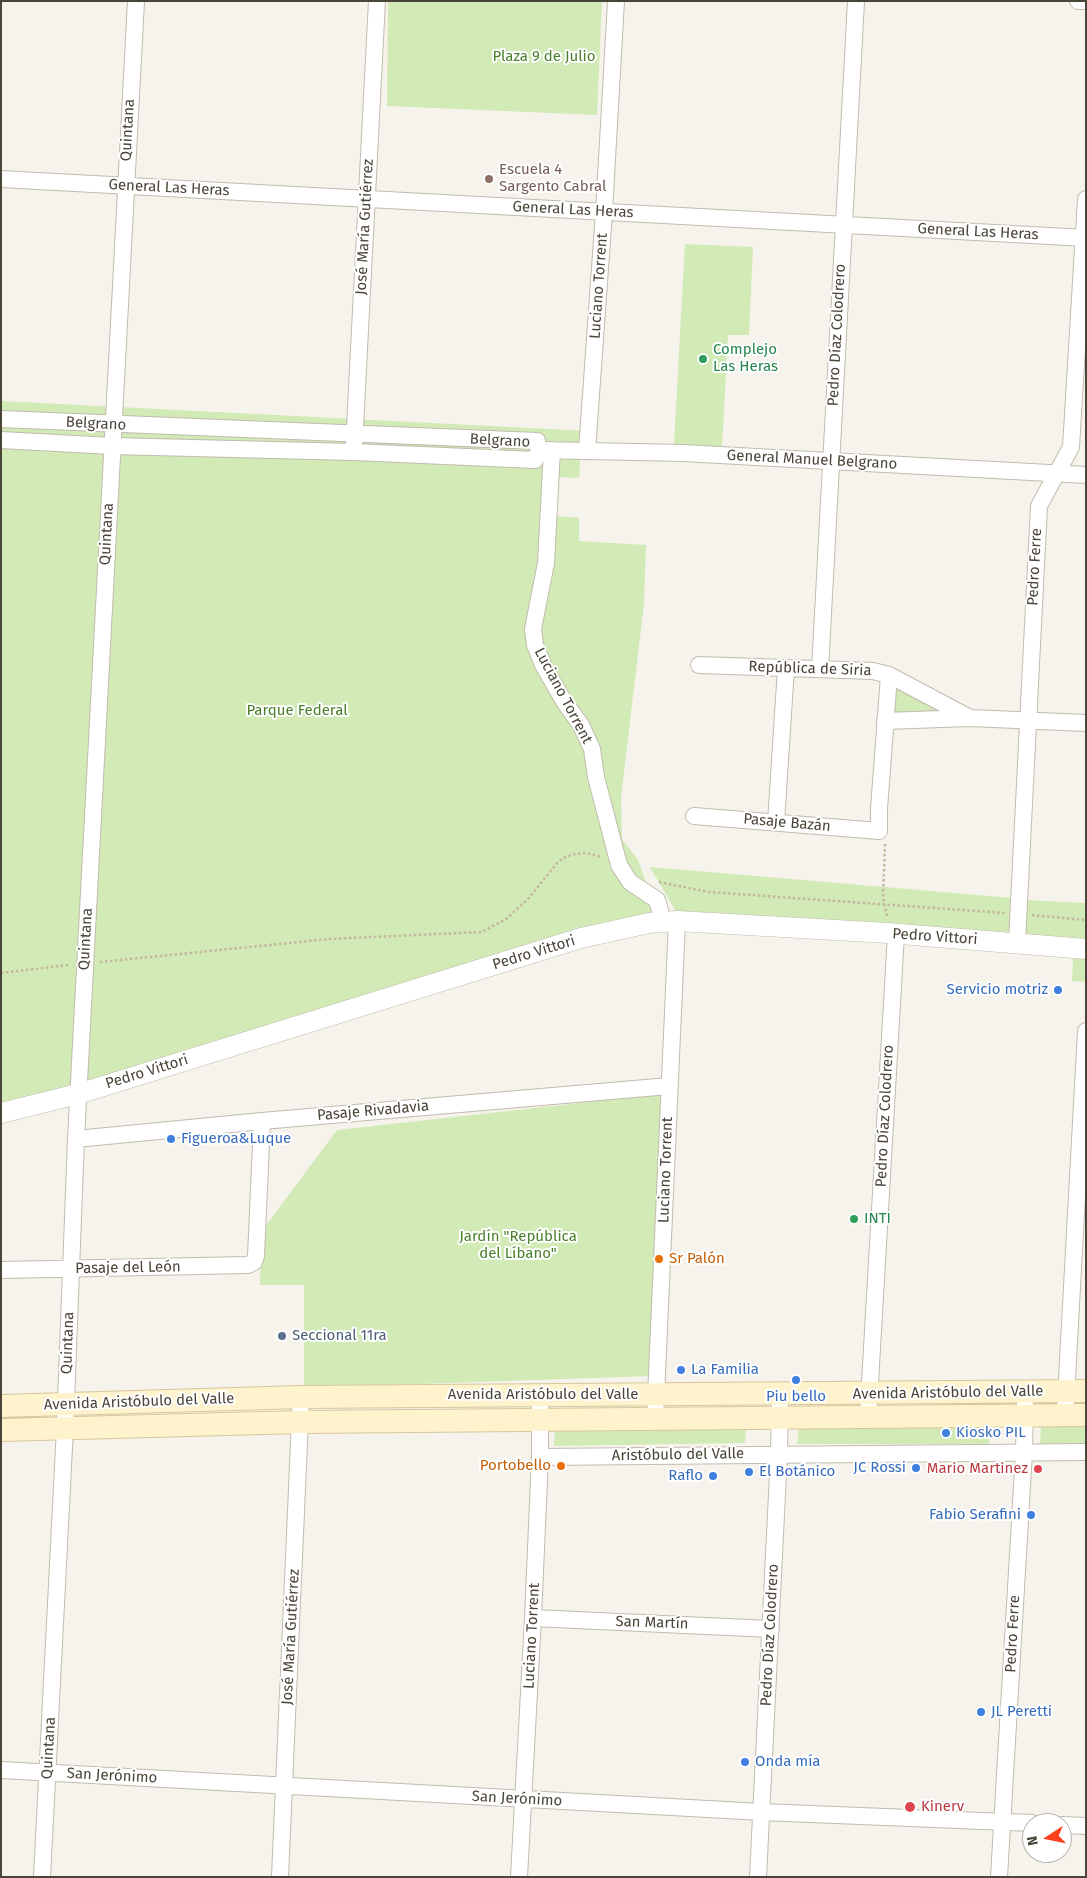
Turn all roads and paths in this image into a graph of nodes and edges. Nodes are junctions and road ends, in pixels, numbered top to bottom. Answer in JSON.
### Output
{"nodes":[{"id":1,"x":136,"y":1,"type":"edge"},
{"id":2,"x":377,"y":1,"type":"edge"},
{"id":3,"x":616,"y":1,"type":"edge"},
{"id":4,"x":856,"y":1,"type":"edge"},
{"id":5,"x":1078,"y":1,"type":"edge"},
{"id":6,"x":1086,"y":2,"type":"edge"},
{"id":7,"x":1,"y":179,"type":"edge"},
{"id":8,"x":125,"y":186,"type":"junction"},
{"id":9,"x":367,"y":199,"type":"junction"},
{"id":10,"x":1086,"y":199,"type":"edge"},
{"id":11,"x":604,"y":212,"type":"junction"},
{"id":12,"x":843,"y":225,"type":"junction"},
{"id":13,"x":1085,"y":238,"type":"edge"},
{"id":14,"x":1,"y":419,"type":"edge"},
{"id":15,"x":113,"y":424,"type":"junction"},
{"id":16,"x":355,"y":435,"type":"junction"},
{"id":17,"x":1,"y":440,"type":"edge"},
{"id":18,"x":112,"y":446,"type":"junction"},
{"id":19,"x":546,"y":450,"type":"junction"},
{"id":20,"x":587,"y":451,"type":"junction"},
{"id":21,"x":354,"y":452,"type":"junction"},
{"id":22,"x":831,"y":460,"type":"junction"},
{"id":23,"x":1057,"y":472,"type":"junction"},
{"id":24,"x":1086,"y":475,"type":"edge"},
{"id":25,"x":699,"y":665,"type":"dead end"},
{"id":26,"x":786,"y":668,"type":"junction"},
{"id":27,"x":820,"y":669,"type":"junction"},
{"id":28,"x":889,"y":675,"type":"junction"},
{"id":29,"x":970,"y":718,"type":"junction"},
{"id":30,"x":885,"y":720,"type":"junction"},
{"id":31,"x":1027,"y":721,"type":"junction"},
{"id":32,"x":1086,"y":723,"type":"edge"},
{"id":33,"x":694,"y":816,"type":"dead end"},
{"id":34,"x":776,"y":822,"type":"junction"},
{"id":35,"x":883,"y":833,"type":"junction"},
{"id":36,"x":619,"y":865,"type":"junction"},
{"id":37,"x":656,"y":881,"type":"dead end"},
{"id":38,"x":884,"y":904,"type":"junction"},
{"id":39,"x":1018,"y":914,"type":"junction"},
{"id":40,"x":1086,"y":920,"type":"edge"},
{"id":41,"x":670,"y":921,"type":"junction"},
{"id":42,"x":892,"y":933,"type":"junction"},
{"id":43,"x":1017,"y":942,"type":"junction"},
{"id":44,"x":1086,"y":949,"type":"edge"},
{"id":45,"x":85,"y":964,"type":"junction"},
{"id":46,"x":1,"y":973,"type":"edge"},
{"id":47,"x":1086,"y":1030,"type":"edge"},
{"id":48,"x":669,"y":1086,"type":"junction"},
{"id":49,"x":78,"y":1094,"type":"junction"},
{"id":50,"x":1,"y":1113,"type":"edge"},
{"id":51,"x":262,"y":1121,"type":"junction"},
{"id":52,"x":76,"y":1139,"type":"junction"},
{"id":53,"x":71,"y":1269,"type":"junction"},
{"id":54,"x":1,"y":1270,"type":"edge"},
{"id":55,"x":1076,"y":1391,"type":"edge"},
{"id":56,"x":1026,"y":1392,"type":"junction"},
{"id":57,"x":868,"y":1393,"type":"junction"},
{"id":58,"x":540,"y":1394,"type":"junction"},
{"id":59,"x":658,"y":1394,"type":"junction"},
{"id":60,"x":780,"y":1394,"type":"junction"},
{"id":61,"x":301,"y":1397,"type":"junction"},
{"id":62,"x":65,"y":1405,"type":"junction"},
{"id":63,"x":1,"y":1406,"type":"edge"},
{"id":64,"x":1075,"y":1415,"type":"edge"},
{"id":65,"x":1025,"y":1416,"type":"junction"},
{"id":66,"x":780,"y":1417,"type":"junction"},
{"id":67,"x":868,"y":1418,"type":"junction"},
{"id":68,"x":655,"y":1419,"type":"junction"},
{"id":69,"x":540,"y":1420,"type":"junction"},
{"id":70,"x":301,"y":1422,"type":"junction"},
{"id":71,"x":65,"y":1428,"type":"junction"},
{"id":72,"x":1,"y":1430,"type":"edge"},
{"id":73,"x":1024,"y":1452,"type":"junction"},
{"id":74,"x":1086,"y":1452,"type":"edge"},
{"id":75,"x":779,"y":1454,"type":"junction"},
{"id":76,"x":540,"y":1457,"type":"junction"},
{"id":77,"x":534,"y":1618,"type":"junction"},
{"id":78,"x":771,"y":1628,"type":"junction"},
{"id":79,"x":1,"y":1770,"type":"edge"},
{"id":80,"x":48,"y":1772,"type":"junction"},
{"id":81,"x":284,"y":1786,"type":"junction"},
{"id":82,"x":524,"y":1800,"type":"junction"},
{"id":83,"x":762,"y":1812,"type":"junction"},
{"id":84,"x":1002,"y":1822,"type":"junction"},
{"id":85,"x":1022,"y":1823,"type":"edge"},
{"id":86,"x":1072,"y":1825,"type":"edge"},
{"id":87,"x":1086,"y":1826,"type":"edge"},
{"id":88,"x":42,"y":1877,"type":"edge"},
{"id":89,"x":280,"y":1877,"type":"edge"},
{"id":90,"x":519,"y":1877,"type":"edge"},
{"id":91,"x":758,"y":1877,"type":"edge"},
{"id":92,"x":999,"y":1877,"type":"edge"}],
"edges":[{"from":1,"to":8,"type":"street","name":"Quintana"},
{"from":2,"to":9,"type":"street","name":"José María Gutiérrez"},
{"from":3,"to":11,"type":"street","name":"Luciano Torrent"},
{"from":4,"to":12,"type":"street","name":"Pedro Díaz Colodrero"},
{"from":5,"to":6,"type":"street"},
{"from":7,"to":8,"type":"street","name":"General Las Heras"},
{"from":8,"to":9,"type":"street","name":"General Las Heras"},
{"from":8,"to":15,"type":"street","name":"Quintana"},
{"from":9,"to":11,"type":"street","name":"General Las Heras"},
{"from":9,"to":16,"type":"street","name":"José María Gutiérrez"},
{"from":10,"to":13,"type":"street","name":"Pedro Ferre"},
{"from":11,"to":12,"type":"street","name":"General Las Heras"},
{"from":11,"to":20,"type":"street","name":"Luciano Torrent"},
{"from":12,"to":13,"type":"street","name":"General Las Heras"},
{"from":12,"to":22,"type":"street","name":"Pedro Díaz Colodrero"},
{"from":13,"to":23,"type":"street","name":"Pedro Ferre"},
{"from":14,"to":15,"type":"street","name":"Belgrano"},
{"from":15,"to":16,"type":"street","name":"Belgrano"},
{"from":15,"to":18,"type":"street","name":"Quintana"},
{"from":16,"to":19,"type":"street","name":"Belgrano"},
{"from":16,"to":21,"type":"street","name":"José María Gutiérrez"},
{"from":17,"to":18,"type":"street","name":"Belgrano"},
{"from":18,"to":21,"type":"street","name":"Belgrano"},
{"from":18,"to":45,"type":"street","name":"Quintana"},
{"from":19,"to":20,"type":"street","name":"General Manuel Belgrano"},
{"from":19,"to":21,"type":"street","name":"Belgrano"},
{"from":19,"to":36,"type":"street","name":"Luciano Torrent"},
{"from":20,"to":22,"type":"street","name":"General Manuel Belgrano"},
{"from":22,"to":23,"type":"street","name":"General Manuel Belgrano"},
{"from":22,"to":27,"type":"street","name":"Pedro Díaz Colodrero"},
{"from":23,"to":24,"type":"street","name":"General Manuel Belgrano"},
{"from":23,"to":31,"type":"street","name":"Pedro Ferre"},
{"from":25,"to":26,"type":"street","name":"República de Siria"},
{"from":26,"to":27,"type":"street","name":"República de Siria"},
{"from":26,"to":34,"type":"street"},
{"from":27,"to":28,"type":"street","name":"República de Siria"},
{"from":28,"to":29,"type":"street","name":"República de Siria"},
{"from":28,"to":30,"type":"street"},
{"from":29,"to":30,"type":"street","name":"República de Siria"},
{"from":29,"to":31,"type":"street","name":"República de Siria"},
{"from":30,"to":35,"type":"street"},
{"from":31,"to":32,"type":"street","name":"República de Siria"},
{"from":31,"to":39,"type":"street","name":"Pedro Ferre"},
{"from":33,"to":34,"type":"street","name":"Pasaje Bazán"},
{"from":34,"to":35,"type":"street","name":"Pasaje Bazán"},
{"from":35,"to":38,"type":"path"},
{"from":36,"to":41,"type":"street","name":"Luciano Torrent"},
{"from":36,"to":45,"type":"path"},
{"from":37,"to":38,"type":"path"},
{"from":38,"to":39,"type":"path"},
{"from":38,"to":42,"type":"path"},
{"from":39,"to":40,"type":"path"},
{"from":39,"to":43,"type":"street","name":"Pedro Ferre"},
{"from":41,"to":42,"type":"street","name":"Pedro Vittori"},
{"from":41,"to":48,"type":"street","name":"Luciano Torrent"},
{"from":41,"to":49,"type":"street","name":"Pedro Vittori"},
{"from":42,"to":43,"type":"street","name":"Pedro Vittori"},
{"from":42,"to":57,"type":"street","name":"Pedro Díaz Colodrero"},
{"from":43,"to":44,"type":"street","name":"Pedro Vittori"},
{"from":45,"to":46,"type":"path"},
{"from":45,"to":49,"type":"street","name":"Quintana"},
{"from":47,"to":55,"type":"street"},
{"from":48,"to":51,"type":"street","name":"Pasaje Rivadavia"},
{"from":48,"to":59,"type":"street","name":"Luciano Torrent"},
{"from":49,"to":50,"type":"street","name":"Pedro Vittori"},
{"from":49,"to":52,"type":"street","name":"Quintana"},
{"from":51,"to":52,"type":"street","name":"Pasaje Rivadavia"},
{"from":51,"to":53,"type":"street","name":"Pasaje del León"},
{"from":52,"to":53,"type":"street","name":"Quintana"},
{"from":53,"to":54,"type":"street","name":"Pasaje del León"},
{"from":53,"to":62,"type":"street","name":"Quintana"},
{"from":55,"to":56,"type":"main road","name":"Avenida Aristóbulo del Valle"},
{"from":55,"to":64,"type":"street"},
{"from":56,"to":57,"type":"main road","name":"Avenida Aristóbulo del Valle"},
{"from":56,"to":65,"type":"street","name":"Pedro Ferre"},
{"from":57,"to":60,"type":"main road","name":"Avenida Aristóbulo del Valle"},
{"from":57,"to":67,"type":"street","name":"Pedro Díaz Colodrero"},
{"from":58,"to":59,"type":"main road","name":"Avenida Aristóbulo del Valle"},
{"from":58,"to":61,"type":"main road","name":"Avenida Aristóbulo del Valle"},
{"from":58,"to":69,"type":"street","name":"Luciano Torrent"},
{"from":59,"to":60,"type":"main road","name":"Avenida Aristóbulo del Valle"},
{"from":59,"to":68,"type":"street","name":"Luciano Torrent"},
{"from":60,"to":66,"type":"street","name":"Pedro Díaz Colodrero"},
{"from":61,"to":62,"type":"main road","name":"Avenida Aristóbulo del Valle"},
{"from":61,"to":70,"type":"street","name":"José María Gutiérrez"},
{"from":62,"to":63,"type":"main road","name":"Avenida Aristóbulo del Valle"},
{"from":62,"to":71,"type":"street","name":"Quintana"},
{"from":64,"to":65,"type":"main road","name":"Avenida Aristóbulo del Valle"},
{"from":65,"to":67,"type":"main road","name":"Avenida Aristóbulo del Valle"},
{"from":65,"to":73,"type":"street","name":"Pedro Ferre"},
{"from":66,"to":67,"type":"main road","name":"Avenida Aristóbulo del Valle"},
{"from":66,"to":68,"type":"main road","name":"Avenida Aristóbulo del Valle"},
{"from":66,"to":75,"type":"street","name":"Pedro Díaz Colodrero"},
{"from":68,"to":69,"type":"main road","name":"Avenida Aristóbulo del Valle"},
{"from":69,"to":70,"type":"main road","name":"Avenida Aristóbulo del Valle"},
{"from":69,"to":76,"type":"street","name":"Luciano Torrent"},
{"from":70,"to":71,"type":"main road","name":"Avenida Aristóbulo del Valle"},
{"from":70,"to":81,"type":"street","name":"José María Gutiérrez"},
{"from":71,"to":72,"type":"main road","name":"Avenida Aristóbulo del Valle"},
{"from":71,"to":80,"type":"street","name":"Quintana"},
{"from":73,"to":74,"type":"street","name":"Aristóbulo del Valle"},
{"from":73,"to":75,"type":"street","name":"Aristóbulo del Valle"},
{"from":73,"to":84,"type":"street","name":"Pedro Ferre"},
{"from":75,"to":76,"type":"street","name":"Aristóbulo del Valle"},
{"from":75,"to":78,"type":"street","name":"Pedro Díaz Colodrero"},
{"from":76,"to":77,"type":"street","name":"Luciano Torrent"},
{"from":77,"to":78,"type":"street","name":"San Martín"},
{"from":77,"to":82,"type":"street","name":"Luciano Torrent"},
{"from":78,"to":83,"type":"street","name":"Pedro Díaz Colodrero"},
{"from":79,"to":80,"type":"street","name":"San Jerónimo"},
{"from":80,"to":81,"type":"street","name":"San Jerónimo"},
{"from":80,"to":88,"type":"street","name":"Quintana"},
{"from":81,"to":82,"type":"street","name":"San Jerónimo"},
{"from":81,"to":89,"type":"street","name":"José María Gutiérrez"},
{"from":82,"to":83,"type":"street","name":"San Jerónimo"},
{"from":82,"to":90,"type":"street","name":"Luciano Torrent"},
{"from":83,"to":84,"type":"street","name":"San Jerónimo"},
{"from":83,"to":91,"type":"street","name":"Pedro Díaz Colodrero"},
{"from":84,"to":85,"type":"street","name":"San Jerónimo"},
{"from":84,"to":92,"type":"street","name":"Pedro Ferre"},
{"from":86,"to":87,"type":"street"}]}
